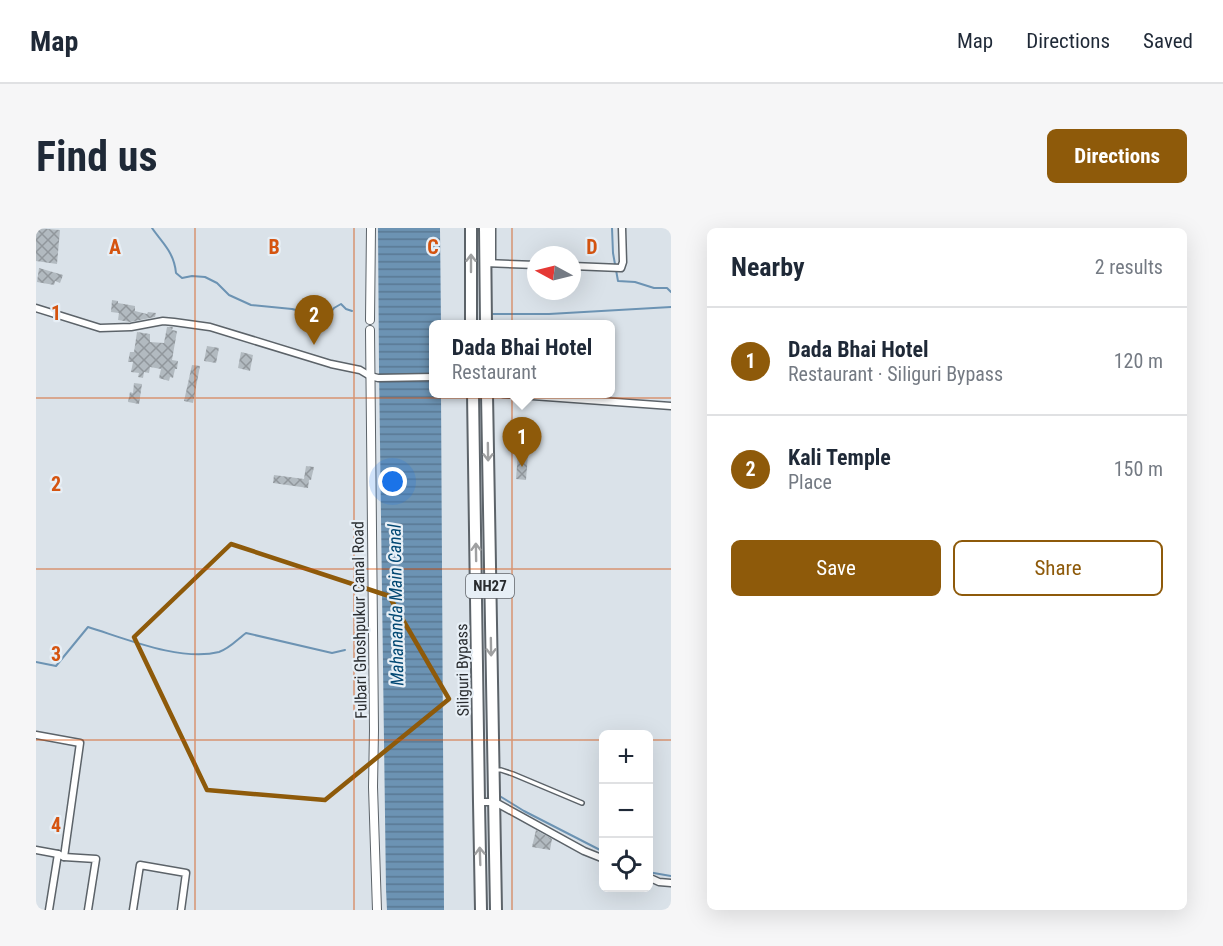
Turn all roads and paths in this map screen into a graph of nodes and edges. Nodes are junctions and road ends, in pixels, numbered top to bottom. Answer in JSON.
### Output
{"nodes":[{"id":1,"x":371,"y":228,"type":"edge"},
{"id":2,"x":471,"y":228,"type":"edge"},
{"id":3,"x":485,"y":228,"type":"edge"},
{"id":4,"x":492,"y":228,"type":"edge"},
{"id":5,"x":621,"y":228,"type":"edge"},
{"id":6,"x":488,"y":263,"type":"junction"},
{"id":7,"x":527,"y":265,"type":"edge"},
{"id":8,"x":581,"y":266,"type":"edge"},
{"id":9,"x":36,"y":308,"type":"edge"},
{"id":10,"x":471,"y":320,"type":"edge"},
{"id":11,"x":486,"y":320,"type":"edge"},
{"id":12,"x":370,"y":321,"type":"joint"},
{"id":13,"x":370,"y":330,"type":"joint"},
{"id":14,"x":374,"y":377,"type":"junction"},
{"id":15,"x":429,"y":377,"type":"edge"},
{"id":16,"x":473,"y":398,"type":"edge"},
{"id":17,"x":487,"y":398,"type":"edge"},
{"id":18,"x":568,"y":398,"type":"edge"},
{"id":19,"x":671,"y":406,"type":"edge"},
{"id":20,"x":36,"y":735,"type":"edge"},
{"id":21,"x":494,"y":775,"type":"junction"},
{"id":22,"x":478,"y":802,"type":"junction"},
{"id":23,"x":495,"y":802,"type":"junction"},
{"id":24,"x":582,"y":803,"type":"dead end"},
{"id":25,"x":36,"y":850,"type":"edge"},
{"id":26,"x":61,"y":855,"type":"junction"},
{"id":27,"x":599,"y":857,"type":"edge"},
{"id":28,"x":653,"y":879,"type":"edge"},
{"id":29,"x":671,"y":884,"type":"edge"},
{"id":30,"x":49,"y":910,"type":"edge"},
{"id":31,"x":88,"y":910,"type":"edge"},
{"id":32,"x":134,"y":910,"type":"edge"},
{"id":33,"x":181,"y":910,"type":"edge"},
{"id":34,"x":377,"y":910,"type":"edge"},
{"id":35,"x":481,"y":910,"type":"edge"},
{"id":36,"x":496,"y":910,"type":"edge"}],
"edges":[{"from":1,"to":12,"type":"street"},
{"from":10,"to":2,"type":"highway","one_way":true},
{"from":3,"to":6,"type":"highway"},
{"from":4,"to":6,"type":"street"},
{"from":5,"to":8,"type":"street"},
{"from":6,"to":7,"type":"street"},
{"from":6,"to":11,"type":"highway"},
{"from":9,"to":14,"type":"street"},
{"from":12,"to":13,"type":"street"},
{"from":13,"to":14,"type":"street","name":"Fulbari Ghoshpukur Canal Road"},
{"from":14,"to":15,"type":"street"},
{"from":14,"to":34,"type":"street","name":"Fulbari Ghoshpukur Canal Road"},
{"from":22,"to":16,"type":"highway","name":"Siliguri Bypass","number":"NH27","one_way":true},
{"from":17,"to":21,"type":"highway","number":"NH27","one_way":true},
{"from":18,"to":19,"type":"street"},
{"from":20,"to":26,"type":"street"},
{"from":21,"to":23,"type":"highway","number":"NH27"},
{"from":21,"to":24,"type":"lane"},
{"from":22,"to":23,"type":"street"},
{"from":35,"to":22,"type":"highway","name":"Siliguri Bypass","number":"NH27","one_way":true},
{"from":23,"to":27,"type":"street"},
{"from":23,"to":36,"type":"highway","number":"NH27"},
{"from":25,"to":26,"type":"street"},
{"from":26,"to":30,"type":"street"},
{"from":26,"to":31,"type":"street"},
{"from":28,"to":29,"type":"street"},
{"from":32,"to":33,"type":"street"}]}
